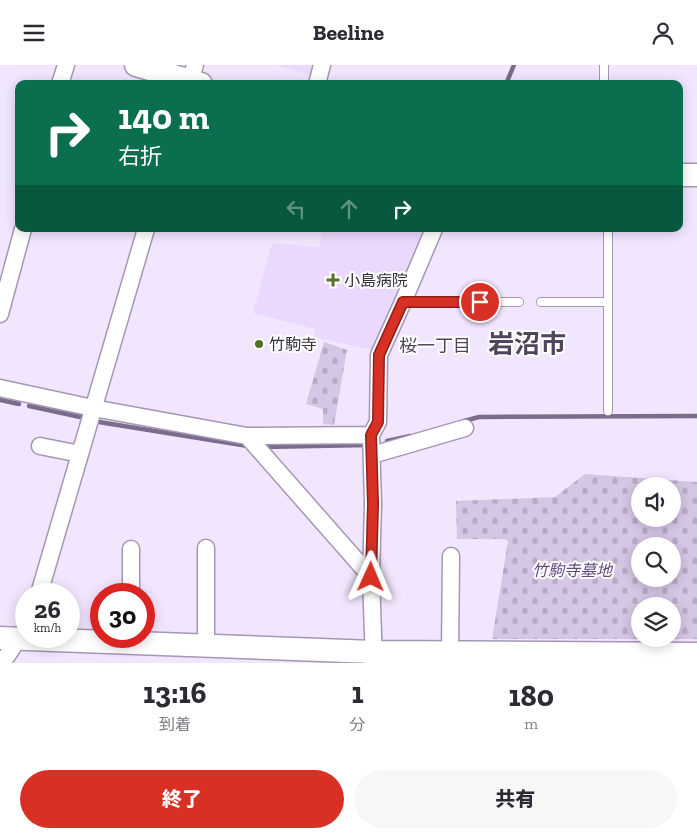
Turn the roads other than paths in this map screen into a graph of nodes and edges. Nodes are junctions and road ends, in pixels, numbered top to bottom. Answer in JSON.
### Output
{"nodes":[{"id":1,"x":66,"y":65,"type":"edge"},
{"id":2,"x":136,"y":65,"type":"edge"},
{"id":3,"x":322,"y":65,"type":"edge"},
{"id":4,"x":604,"y":65,"type":"edge"},
{"id":5,"x":194,"y":78,"type":"edge"},
{"id":6,"x":61,"y":80,"type":"edge"},
{"id":7,"x":318,"y":80,"type":"edge"},
{"id":8,"x":604,"y":80,"type":"edge"},
{"id":9,"x":683,"y":175,"type":"edge"},
{"id":10,"x":697,"y":175,"type":"edge"},
{"id":11,"x":22,"y":232,"type":"edge"},
{"id":12,"x":145,"y":232,"type":"edge"},
{"id":13,"x":433,"y":232,"type":"edge"},
{"id":14,"x":608,"y":232,"type":"edge"},
{"id":15,"x":403,"y":302,"type":"junction"},
{"id":16,"x":519,"y":302,"type":"dead end"},
{"id":17,"x":541,"y":302,"type":"dead end"},
{"id":18,"x":608,"y":302,"type":"junction"},
{"id":19,"x":0,"y":314,"type":"edge"},
{"id":20,"x":0,"y":388,"type":"edge"},
{"id":21,"x":93,"y":408,"type":"junction"},
{"id":22,"x":608,"y":411,"type":"dead end"},
{"id":23,"x":465,"y":428,"type":"dead end"},
{"id":24,"x":371,"y":435,"type":"junction"},
{"id":25,"x":247,"y":436,"type":"junction"},
{"id":26,"x":40,"y":446,"type":"dead end"},
{"id":27,"x":80,"y":454,"type":"junction"},
{"id":28,"x":372,"y":455,"type":"junction"},
{"id":29,"x":206,"y":548,"type":"dead end"},
{"id":30,"x":131,"y":549,"type":"dead end"},
{"id":31,"x":451,"y":556,"type":"dead end"},
{"id":32,"x":371,"y":577,"type":"junction"},
{"id":33,"x":42,"y":583,"type":"edge"},
{"id":34,"x":131,"y":583,"type":"edge"},
{"id":35,"x":206,"y":639,"type":"junction"},
{"id":36,"x":155,"y":640,"type":"edge"},
{"id":37,"x":15,"y":642,"type":"edge"},
{"id":38,"x":450,"y":646,"type":"junction"},
{"id":39,"x":374,"y":650,"type":"edge"},
{"id":40,"x":697,"y":654,"type":"edge"},
{"id":41,"x":474,"y":658,"type":"edge"},
{"id":42,"x":2,"y":663,"type":"edge"}],
"edges":[{"from":1,"to":6,"type":"street"},
{"from":2,"to":5,"type":"street"},
{"from":3,"to":7,"type":"street"},
{"from":4,"to":8,"type":"lane"},
{"from":9,"to":10,"type":"street"},
{"from":11,"to":19,"type":"street"},
{"from":12,"to":21,"type":"street"},
{"from":13,"to":15,"type":"street"},
{"from":14,"to":18,"type":"lane"},
{"from":15,"to":16,"type":"lane"},
{"from":15,"to":24,"type":"street"},
{"from":17,"to":18,"type":"lane"},
{"from":18,"to":22,"type":"lane"},
{"from":20,"to":21,"type":"street"},
{"from":21,"to":25,"type":"street"},
{"from":21,"to":27,"type":"street"},
{"from":23,"to":28,"type":"street"},
{"from":24,"to":25,"type":"street"},
{"from":24,"to":28,"type":"street"},
{"from":25,"to":32,"type":"street"},
{"from":26,"to":27,"type":"street"},
{"from":27,"to":33,"type":"street"},
{"from":28,"to":32,"type":"street"},
{"from":29,"to":35,"type":"street"},
{"from":30,"to":34,"type":"street"},
{"from":31,"to":38,"type":"street"},
{"from":32,"to":39,"type":"street"},
{"from":35,"to":36,"type":"street"},
{"from":35,"to":39,"type":"street"},
{"from":37,"to":42,"type":"street"},
{"from":38,"to":39,"type":"street"},
{"from":38,"to":41,"type":"street"},
{"from":40,"to":41,"type":"street"}]}
